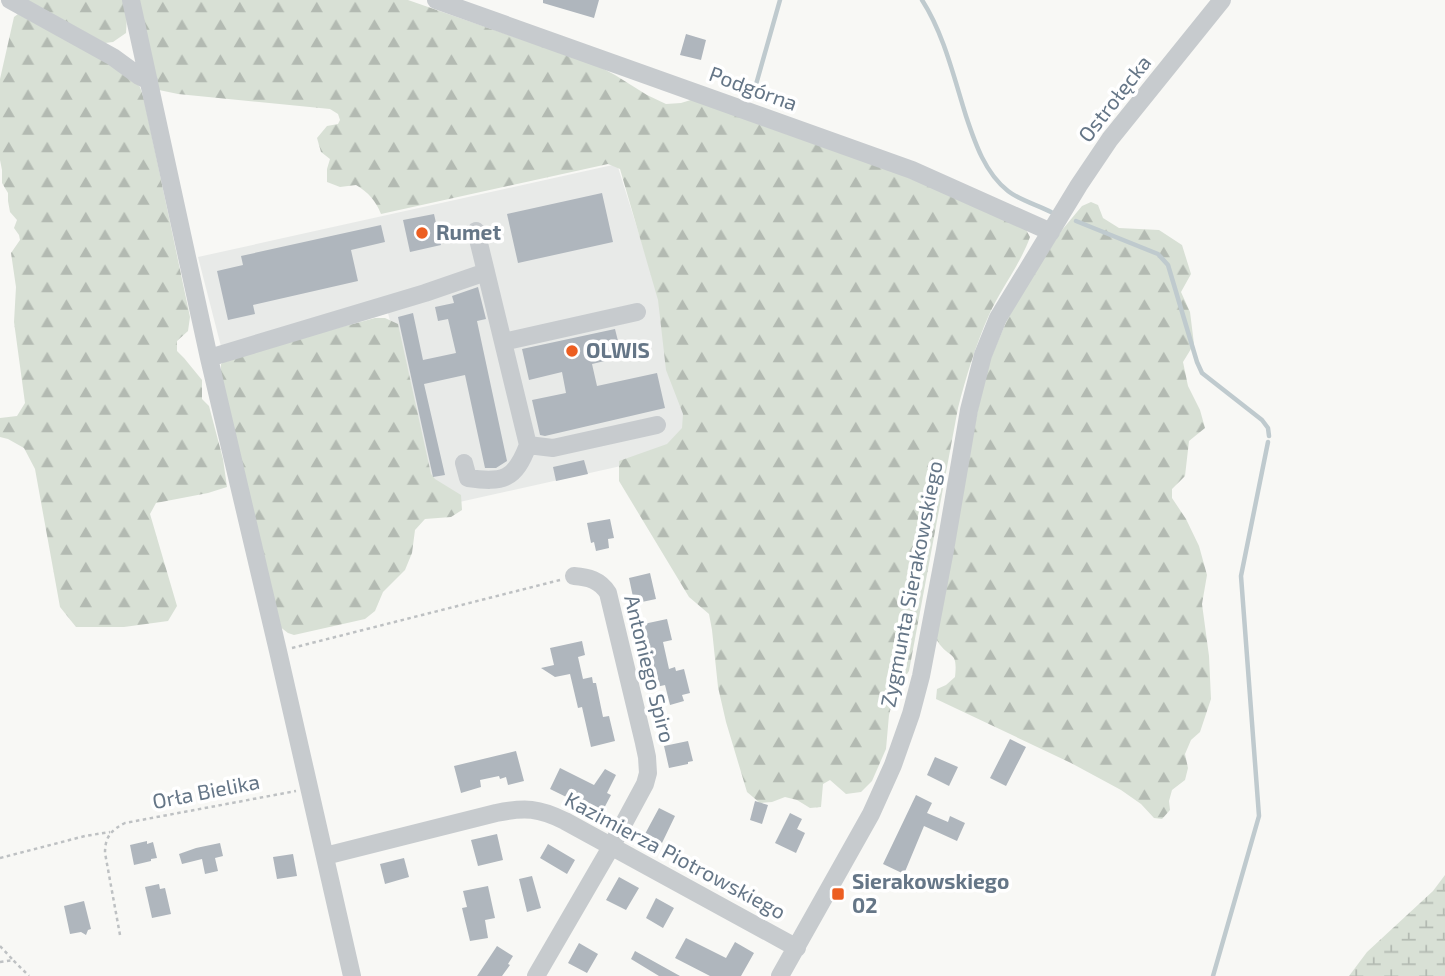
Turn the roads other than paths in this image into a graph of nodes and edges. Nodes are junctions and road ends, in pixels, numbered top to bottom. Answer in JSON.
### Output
{"nodes":[{"id":1,"x":131,"y":0,"type":"edge"},
{"id":2,"x":436,"y":0,"type":"edge"},
{"id":3,"x":1222,"y":0,"type":"edge"},
{"id":4,"x":13,"y":2,"type":"edge"},
{"id":5,"x":149,"y":81,"type":"junction"},
{"id":6,"x":476,"y":231,"type":"dead end"},
{"id":7,"x":1051,"y":232,"type":"junction"},
{"id":8,"x":486,"y":272,"type":"junction"},
{"id":9,"x":637,"y":312,"type":"dead end"},
{"id":10,"x":503,"y":342,"type":"junction"},
{"id":11,"x":209,"y":358,"type":"junction"},
{"id":12,"x":657,"y":425,"type":"dead end"},
{"id":13,"x":528,"y":445,"type":"junction"},
{"id":14,"x":464,"y":463,"type":"dead end"},
{"id":15,"x":574,"y":576,"type":"road end"},
{"id":16,"x":611,"y":847,"type":"junction"},
{"id":17,"x":325,"y":856,"type":"junction"},
{"id":18,"x":797,"y":948,"type":"junction"},
{"id":19,"x":352,"y":976,"type":"edge"},
{"id":20,"x":536,"y":976,"type":"edge"},
{"id":21,"x":780,"y":976,"type":"edge"}],
"edges":[{"from":1,"to":5,"type":"street"},
{"from":2,"to":7,"type":"street","name":"Podgórna"},
{"from":3,"to":7,"type":"street","name":"Ostrołęcka"},
{"from":4,"to":5,"type":"street"},
{"from":5,"to":11,"type":"street"},
{"from":6,"to":8,"type":"street"},
{"from":7,"to":18,"type":"street","name":"Zygmunta Sierakowskiego"},
{"from":8,"to":10,"type":"street"},
{"from":8,"to":11,"type":"street"},
{"from":9,"to":10,"type":"street"},
{"from":10,"to":13,"type":"street"},
{"from":11,"to":17,"type":"street"},
{"from":12,"to":13,"type":"street"},
{"from":13,"to":14,"type":"street"},
{"from":15,"to":16,"type":"street","name":"Antoniego Spiro"},
{"from":16,"to":17,"type":"street","name":"Kazimierza Piotrowskiego"},
{"from":16,"to":18,"type":"street","name":"Kazimierza Piotrowskiego"},
{"from":16,"to":20,"type":"street","name":"Antoniego Spiro"},
{"from":17,"to":19,"type":"street"},
{"from":18,"to":21,"type":"street","name":"Zygmunta Sierakowskiego"}]}
